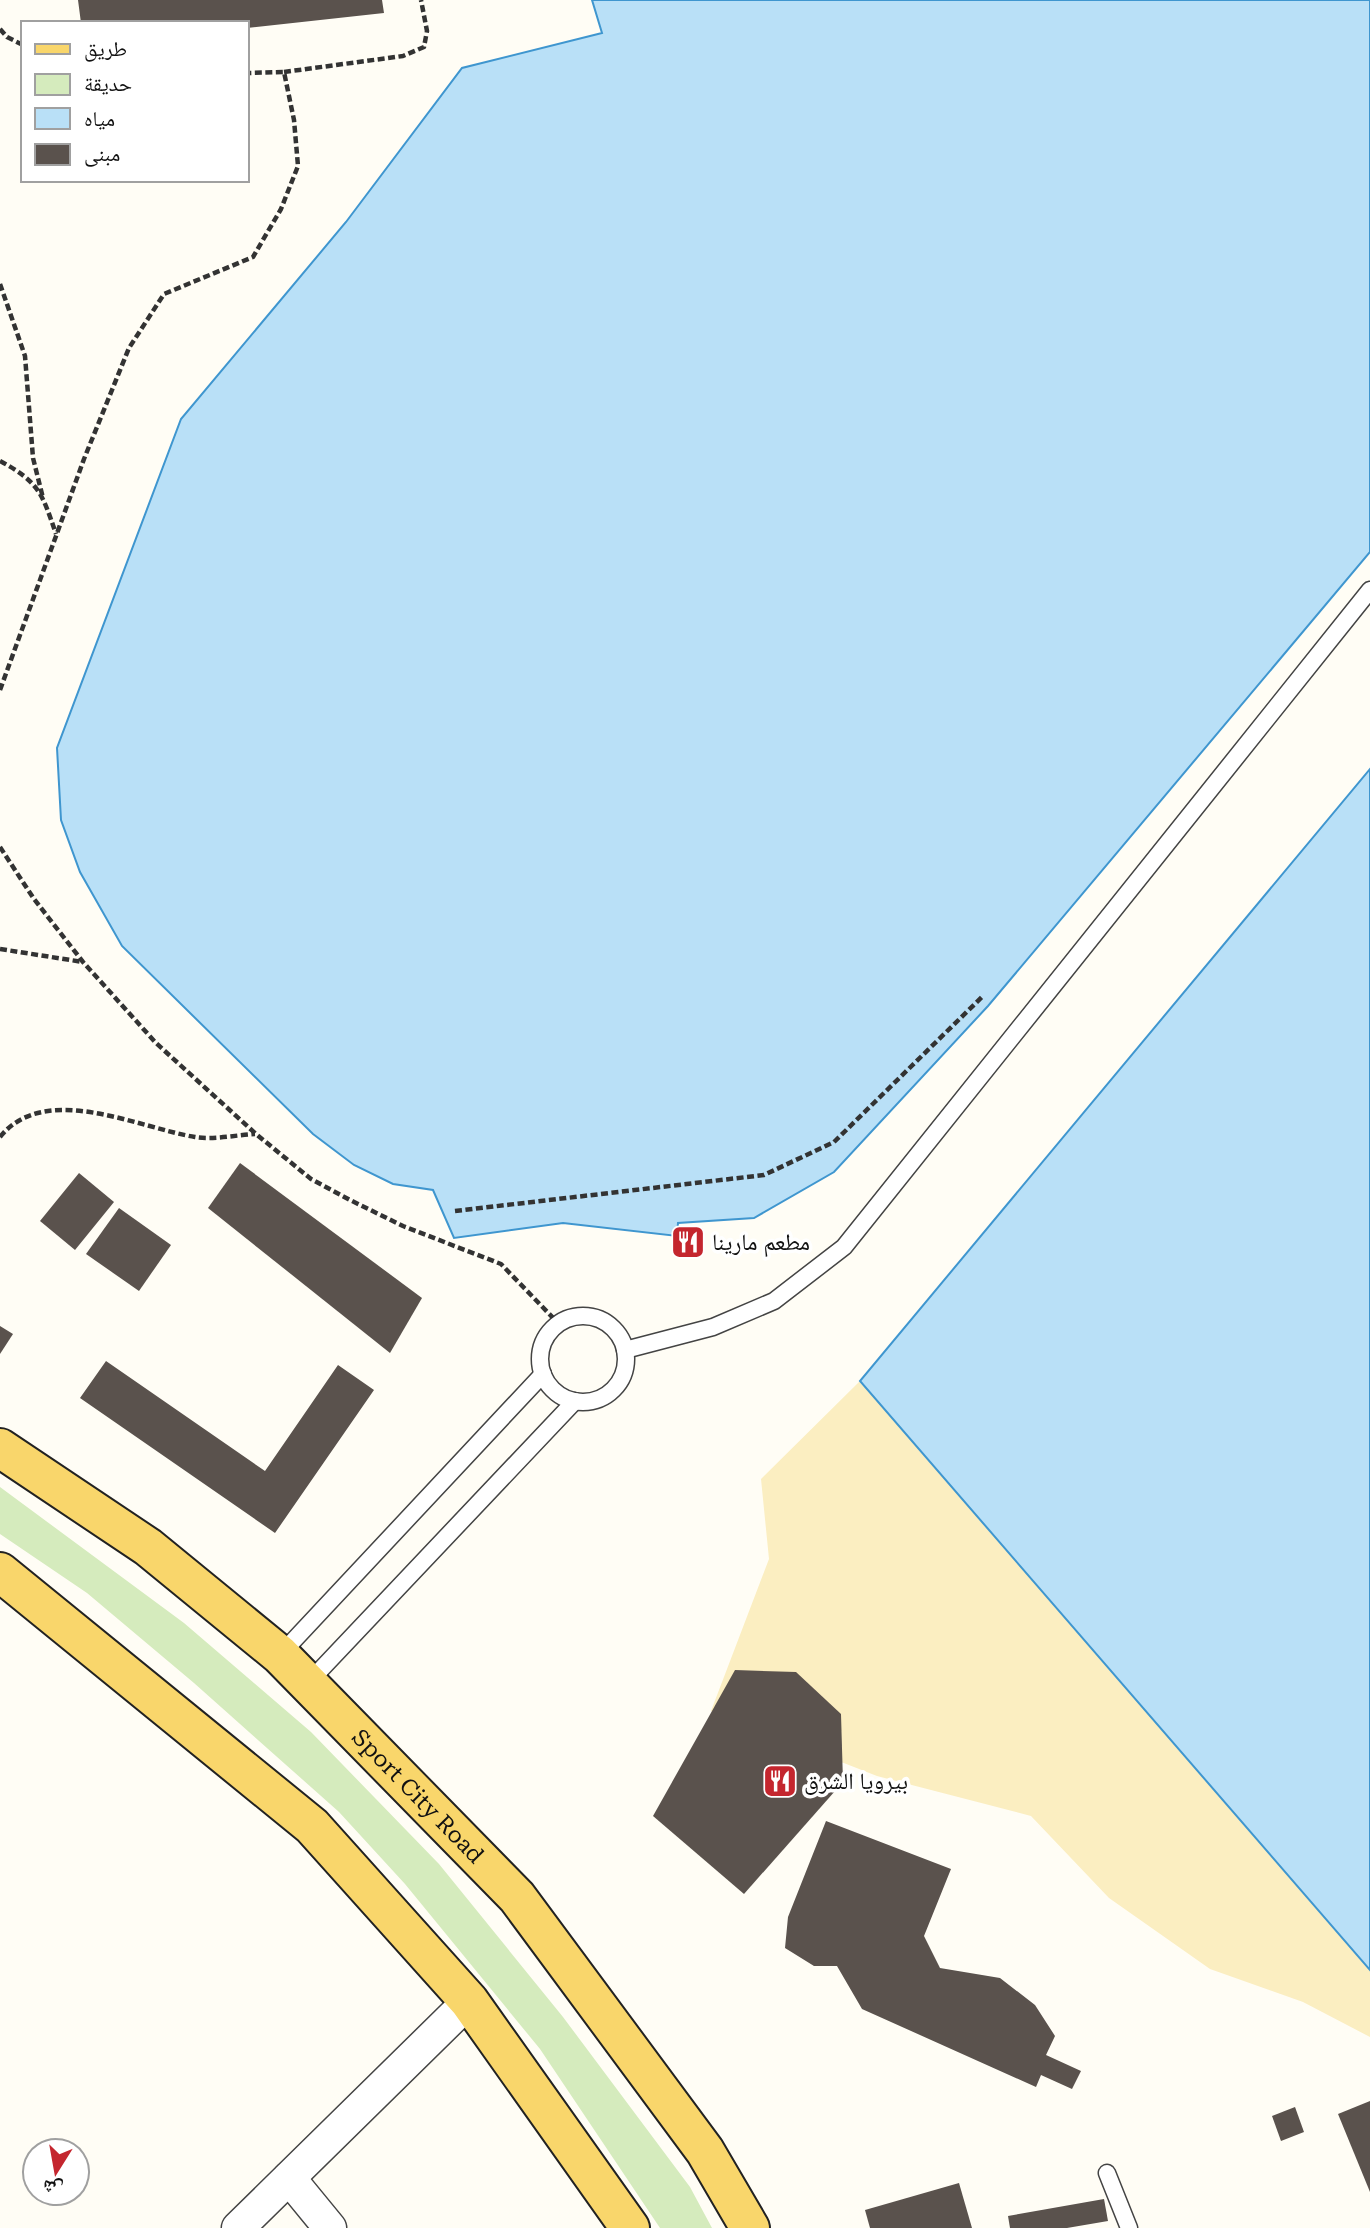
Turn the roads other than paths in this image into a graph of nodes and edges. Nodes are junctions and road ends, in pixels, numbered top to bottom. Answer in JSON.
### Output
{"nodes":[{"id":1,"x":1370,"y":590,"type":"edge"},
{"id":2,"x":625,"y":1350,"type":"junction"},
{"id":3,"x":543,"y":1374,"type":"junction"},
{"id":4,"x":575,"y":1401,"type":"junction"},
{"id":5,"x":0,"y":1448,"type":"edge"},
{"id":6,"x":0,"y":1572,"type":"edge"},
{"id":7,"x":281,"y":1655,"type":"junction"},
{"id":8,"x":309,"y":1682,"type":"junction"},
{"id":9,"x":469,"y":2001,"type":"junction"},
{"id":10,"x":1107,"y":2173,"type":"dead end"},
{"id":11,"x":289,"y":2178,"type":"junction"},
{"id":12,"x":238,"y":2228,"type":"edge"},
{"id":13,"x":330,"y":2228,"type":"edge"},
{"id":14,"x":629,"y":2228,"type":"edge"},
{"id":15,"x":750,"y":2228,"type":"edge"},
{"id":16,"x":1129,"y":2228,"type":"edge"}],
"edges":[{"from":1,"to":2,"type":"lane"},
{"from":2,"to":3,"type":"lane"},
{"from":2,"to":4,"type":"lane"},
{"from":3,"to":4,"type":"lane"},
{"from":3,"to":7,"type":"lane"},
{"from":4,"to":8,"type":"lane"},
{"from":5,"to":7,"type":"main road","name":"Sport City Road"},
{"from":6,"to":9,"type":"main road"},
{"from":7,"to":8,"type":"main road","name":"Sport City Road"},
{"from":8,"to":15,"type":"main road","name":"Sport City Road"},
{"from":9,"to":11,"type":"street"},
{"from":9,"to":14,"type":"main road"},
{"from":10,"to":16,"type":"lane"},
{"from":11,"to":12,"type":"street"},
{"from":11,"to":13,"type":"street"}]}
